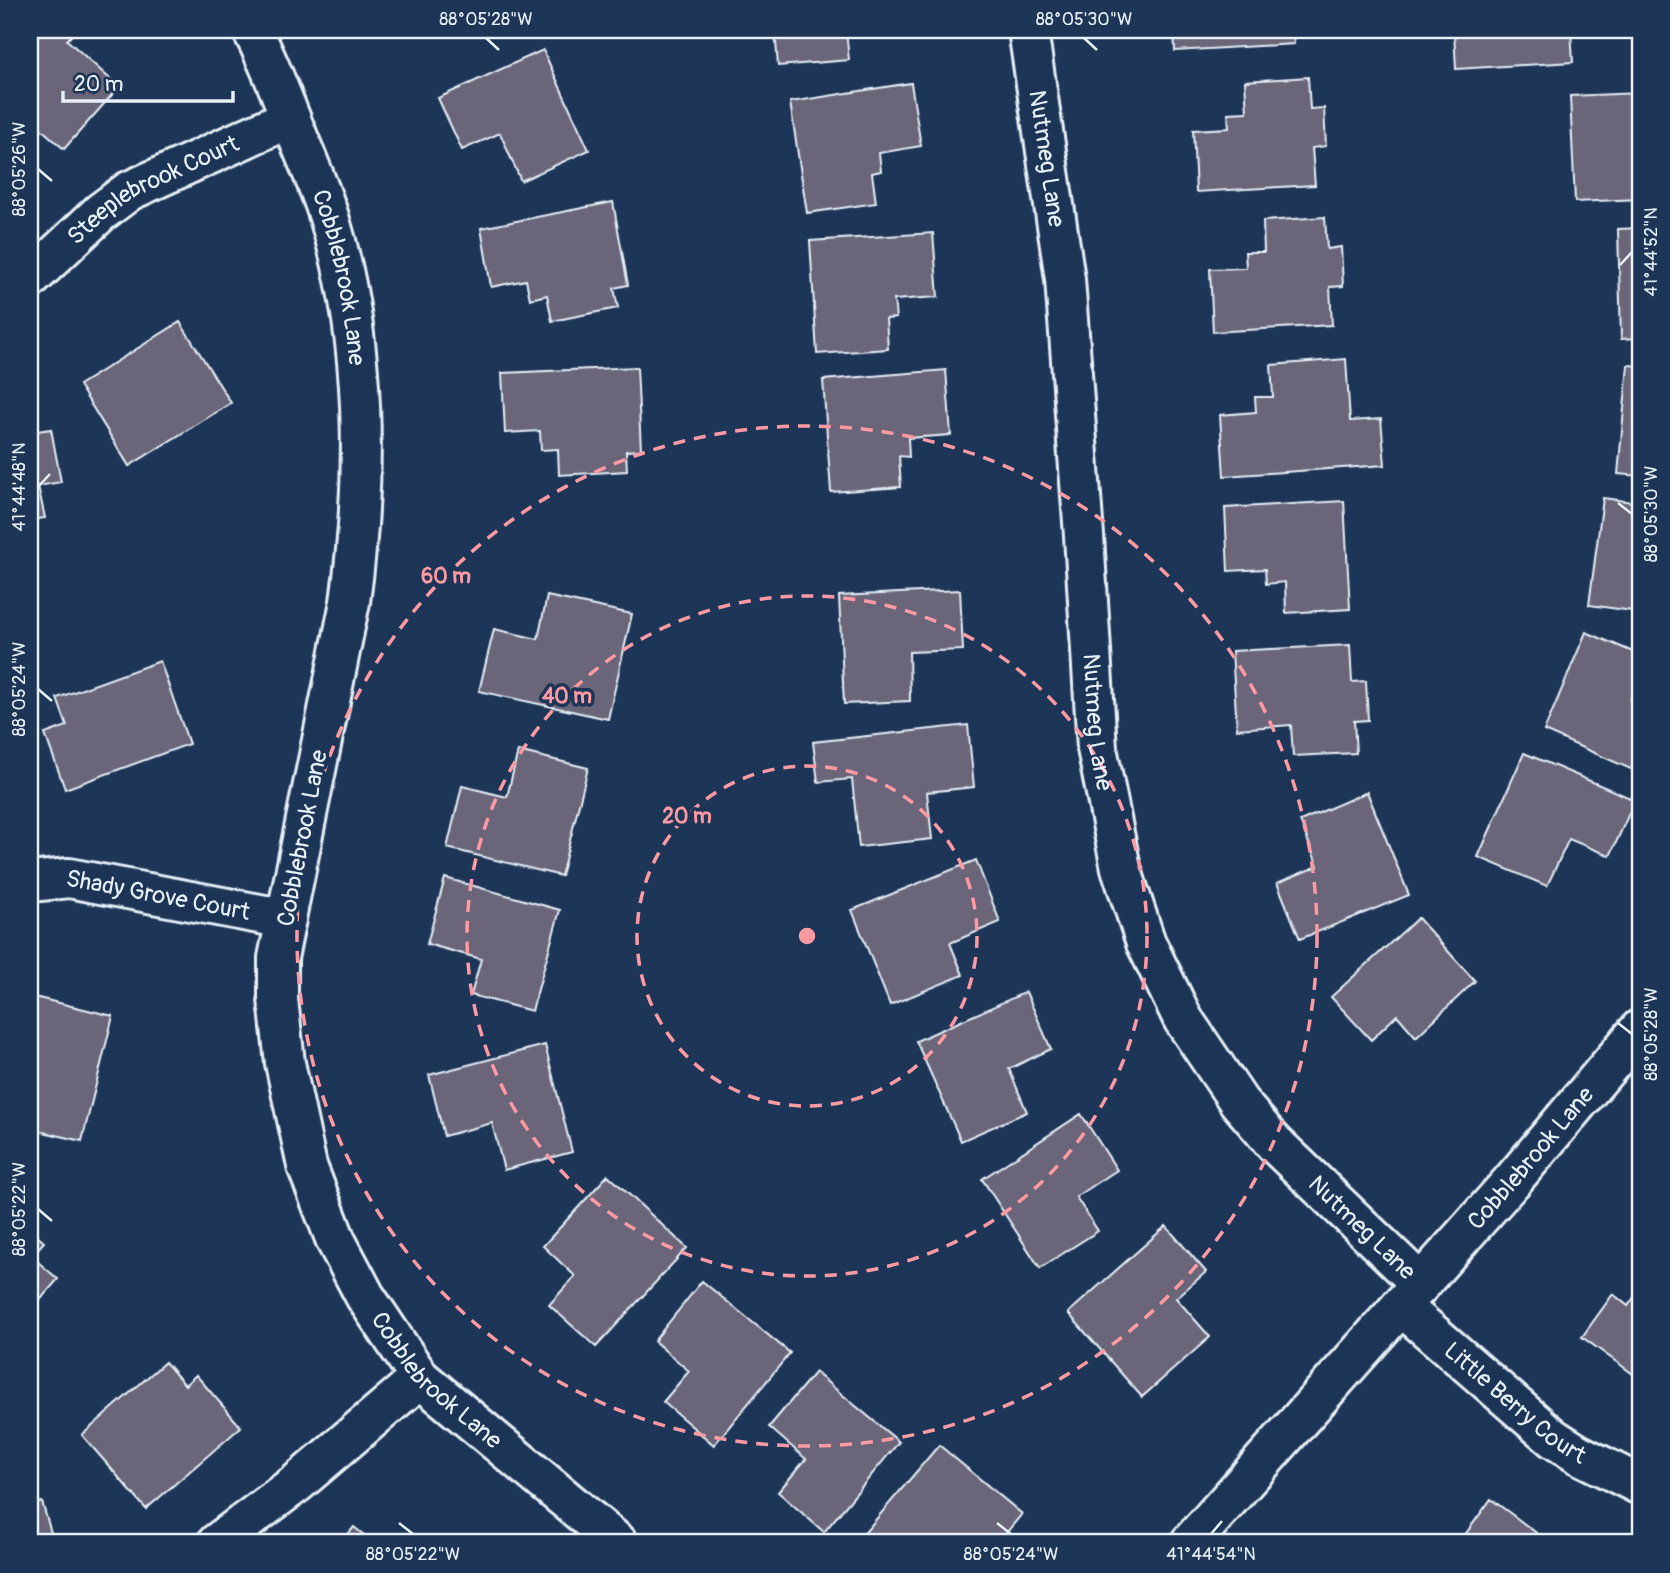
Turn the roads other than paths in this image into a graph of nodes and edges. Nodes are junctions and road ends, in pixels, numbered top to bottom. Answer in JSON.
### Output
{"nodes":[{"id":1,"x":252,"y":30,"type":"edge"},
{"id":2,"x":1028,"y":30,"type":"edge"},
{"id":3,"x":290,"y":118,"type":"junction"},
{"id":4,"x":30,"y":279,"type":"edge"},
{"id":5,"x":30,"y":882,"type":"edge"},
{"id":6,"x":286,"y":919,"type":"junction"},
{"id":7,"x":1640,"y":1029,"type":"edge"},
{"id":8,"x":1411,"y":1295,"type":"junction"},
{"id":9,"x":420,"y":1378,"type":"junction"},
{"id":10,"x":1640,"y":1485,"type":"edge"},
{"id":11,"x":217,"y":1543,"type":"edge"},
{"id":12,"x":618,"y":1543,"type":"edge"},
{"id":13,"x":1190,"y":1543,"type":"edge"}],
"edges":[{"from":1,"to":3,"type":"street","name":"Cobblebrook Lane"},
{"from":2,"to":8,"type":"street","name":"Nutmeg Lane"},
{"from":3,"to":4,"type":"street","name":"Steeplebrook Court"},
{"from":3,"to":6,"type":"street","name":"Cobblebrook Lane"},
{"from":5,"to":6,"type":"street","name":"Shady Grove Court"},
{"from":6,"to":9,"type":"street","name":"Cobblebrook Lane"},
{"from":7,"to":8,"type":"street","name":"Cobblebrook Lane"},
{"from":8,"to":10,"type":"street","name":"Little Berry Court"},
{"from":8,"to":13,"type":"street","name":"Cobblebrook Lane"},
{"from":9,"to":11,"type":"street"},
{"from":9,"to":12,"type":"street","name":"Cobblebrook Lane"}]}
